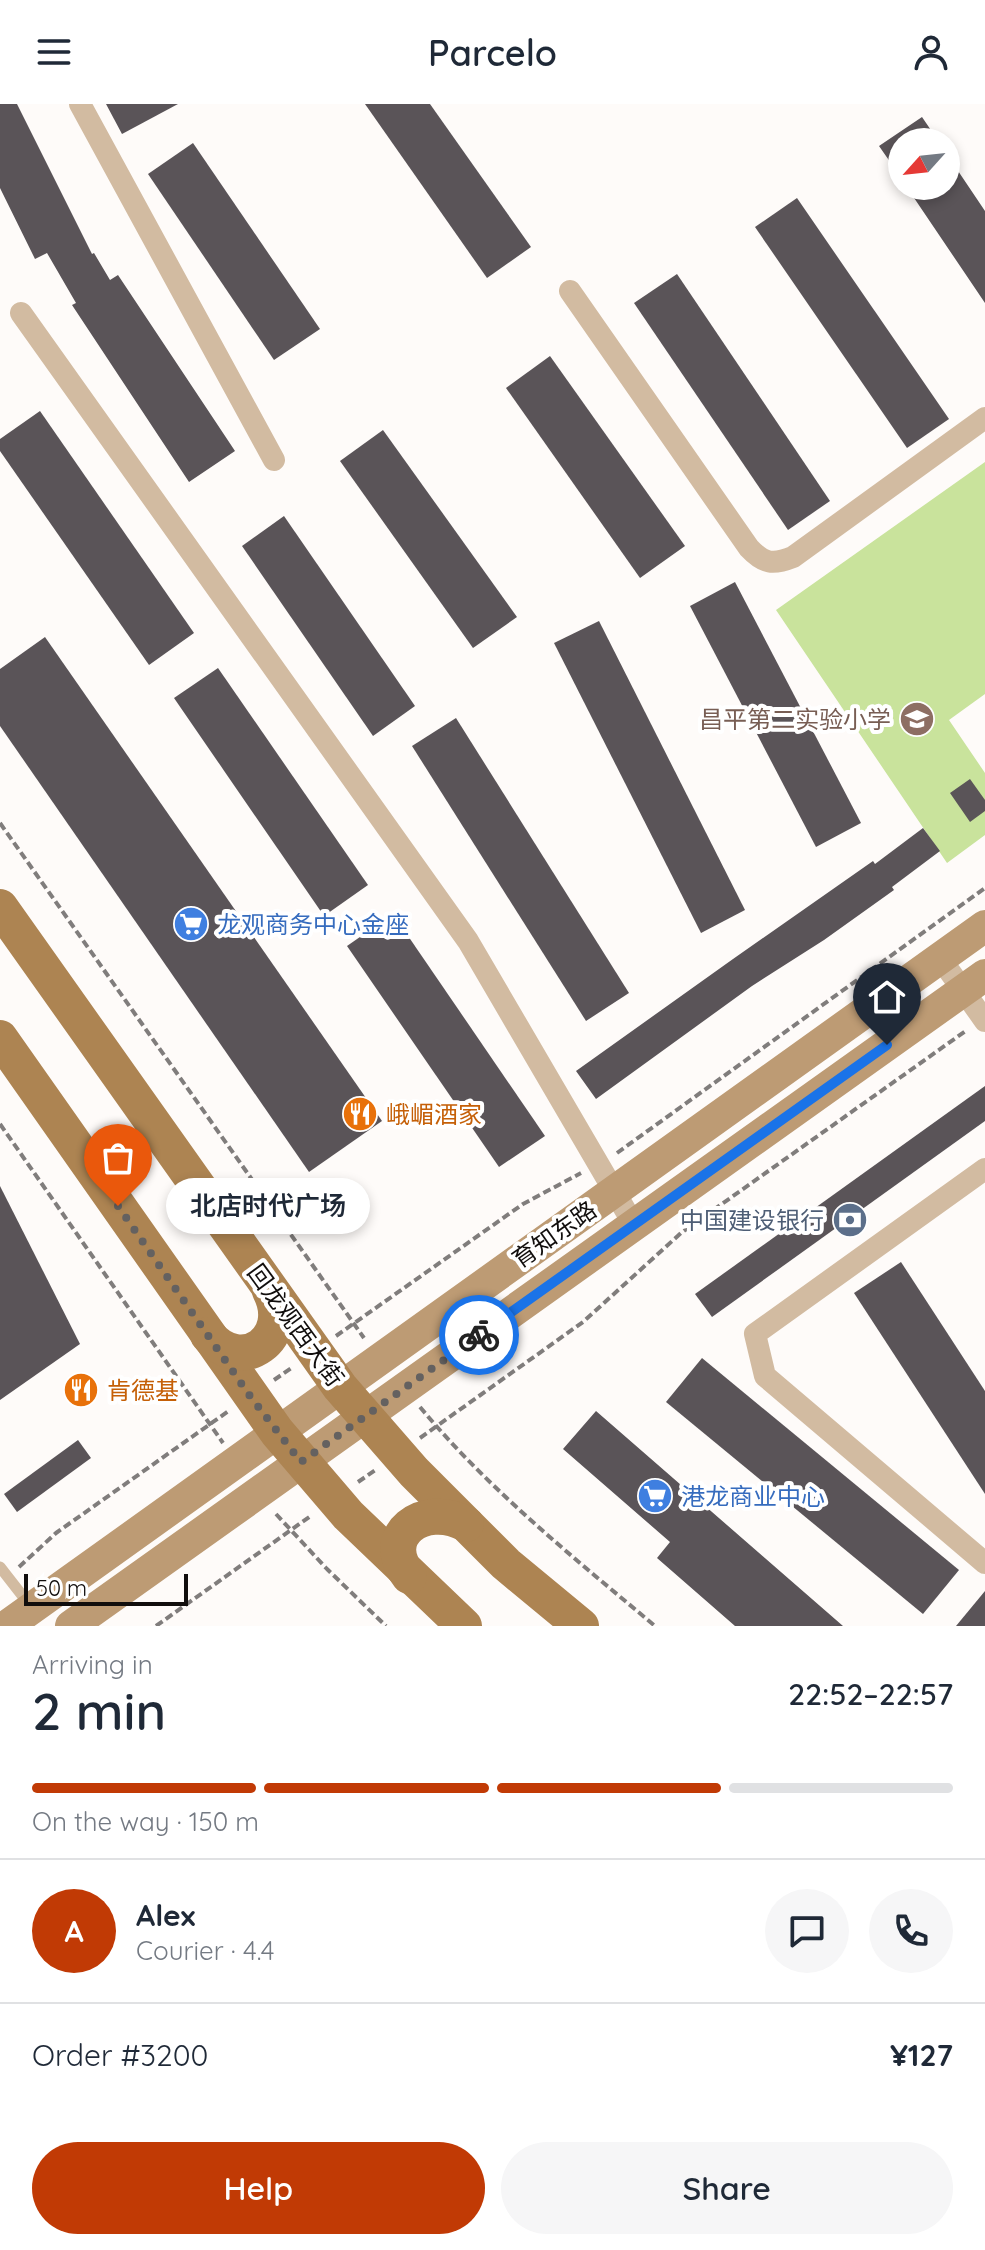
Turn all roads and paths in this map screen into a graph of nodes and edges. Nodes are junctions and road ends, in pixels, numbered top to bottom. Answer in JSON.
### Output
{"nodes":[{"id":1,"x":80,"y":104,"type":"edge"},
{"id":2,"x":570,"y":291,"type":"dead end"},
{"id":3,"x":21,"y":313,"type":"dead end"},
{"id":4,"x":985,"y":418,"type":"edge"},
{"id":5,"x":274,"y":460,"type":"dead end"},
{"id":6,"x":0,"y":823,"type":"edge"},
{"id":7,"x":985,"y":888,"type":"edge"},
{"id":8,"x":0,"y":907,"type":"edge"},
{"id":9,"x":985,"y":926,"type":"edge"},
{"id":10,"x":940,"y":958,"type":"junction"},
{"id":11,"x":974,"y":983,"type":"edge"},
{"id":12,"x":984,"y":1020,"type":"edge"},
{"id":13,"x":0,"y":1038,"type":"edge"},
{"id":14,"x":0,"y":1124,"type":"edge"},
{"id":15,"x":985,"y":1169,"type":"edge"},
{"id":16,"x":606,"y":1178,"type":"junction"},
{"id":17,"x":634,"y":1225,"type":"junction"},
{"id":18,"x":269,"y":1290,"type":"junction"},
{"id":19,"x":342,"y":1308,"type":"dead end"},
{"id":20,"x":208,"y":1335,"type":"junction"},
{"id":21,"x":313,"y":1352,"type":"junction"},
{"id":22,"x":340,"y":1387,"type":"junction"},
{"id":23,"x":250,"y":1396,"type":"junction"},
{"id":24,"x":197,"y":1406,"type":"dead end"},
{"id":25,"x":453,"y":1415,"type":"dead end"},
{"id":26,"x":365,"y":1417,"type":"junction"},
{"id":27,"x":277,"y":1432,"type":"junction"},
{"id":28,"x":457,"y":1448,"type":"dead end"},
{"id":29,"x":301,"y":1462,"type":"junction"},
{"id":30,"x":466,"y":1524,"type":"junction"},
{"id":31,"x":307,"y":1547,"type":"dead end"},
{"id":32,"x":261,"y":1551,"type":"dead end"},
{"id":33,"x":985,"y":1563,"type":"edge"},
{"id":34,"x":0,"y":1567,"type":"edge"},
{"id":35,"x":409,"y":1576,"type":"junction"},
{"id":36,"x":8,"y":1578,"type":"junction"},
{"id":37,"x":19,"y":1617,"type":"edge"},
{"id":38,"x":71,"y":1626,"type":"edge"},
{"id":39,"x":156,"y":1626,"type":"edge"},
{"id":40,"x":386,"y":1626,"type":"edge"},
{"id":41,"x":464,"y":1626,"type":"edge"},
{"id":42,"x":581,"y":1626,"type":"edge"},
{"id":43,"x":655,"y":1626,"type":"edge"}],
"edges":[{"from":1,"to":5,"type":"street"},
{"from":2,"to":4,"type":"street"},
{"from":3,"to":16,"type":"street"},
{"from":6,"to":19,"type":"path"},
{"from":7,"to":16,"type":"path"},
{"from":8,"to":18,"type":"main road","name":"回龙观西大街"},
{"from":9,"to":10,"type":"main road","name":"育知东路"},
{"from":10,"to":11,"type":"street"},
{"from":10,"to":16,"type":"main road","name":"育知东路"},
{"from":11,"to":12,"type":"street"},
{"from":11,"to":17,"type":"main road","name":"育知东路"},
{"from":12,"to":25,"type":"path"},
{"from":13,"to":20,"type":"main road"},
{"from":14,"to":24,"type":"path"},
{"from":15,"to":33,"type":"street"},
{"from":16,"to":17,"type":"street"},
{"from":16,"to":21,"type":"path"},
{"from":16,"to":22,"type":"main road","name":"育知东路"},
{"from":17,"to":26,"type":"main road","name":"育知东路"},
{"from":18,"to":20,"type":"main road"},
{"from":18,"to":21,"type":"main road","name":"回龙观西大街"},
{"from":20,"to":23,"type":"main road"},
{"from":21,"to":22,"type":"main road","name":"回龙观西大街"},
{"from":21,"to":23,"type":"path"},
{"from":22,"to":26,"type":"main road","name":"回龙观西大街"},
{"from":22,"to":27,"type":"main road","name":"育知东路"},
{"from":23,"to":27,"type":"main road"},
{"from":23,"to":36,"type":"path"},
{"from":26,"to":29,"type":"main road","name":"育知东路"},
{"from":26,"to":30,"type":"main road","name":"回龙观西大街"},
{"from":27,"to":29,"type":"main road"},
{"from":27,"to":37,"type":"main road","name":"育知东路"},
{"from":28,"to":43,"type":"path"},
{"from":29,"to":35,"type":"main road"},
{"from":29,"to":38,"type":"main road","name":"育知东路"},
{"from":30,"to":35,"type":"main road"},
{"from":30,"to":42,"type":"main road","name":"回龙观西大街"},
{"from":31,"to":40,"type":"path"},
{"from":32,"to":39,"type":"path"},
{"from":34,"to":36,"type":"lane"},
{"from":35,"to":41,"type":"main road"},
{"from":36,"to":37,"type":"lane"}]}
